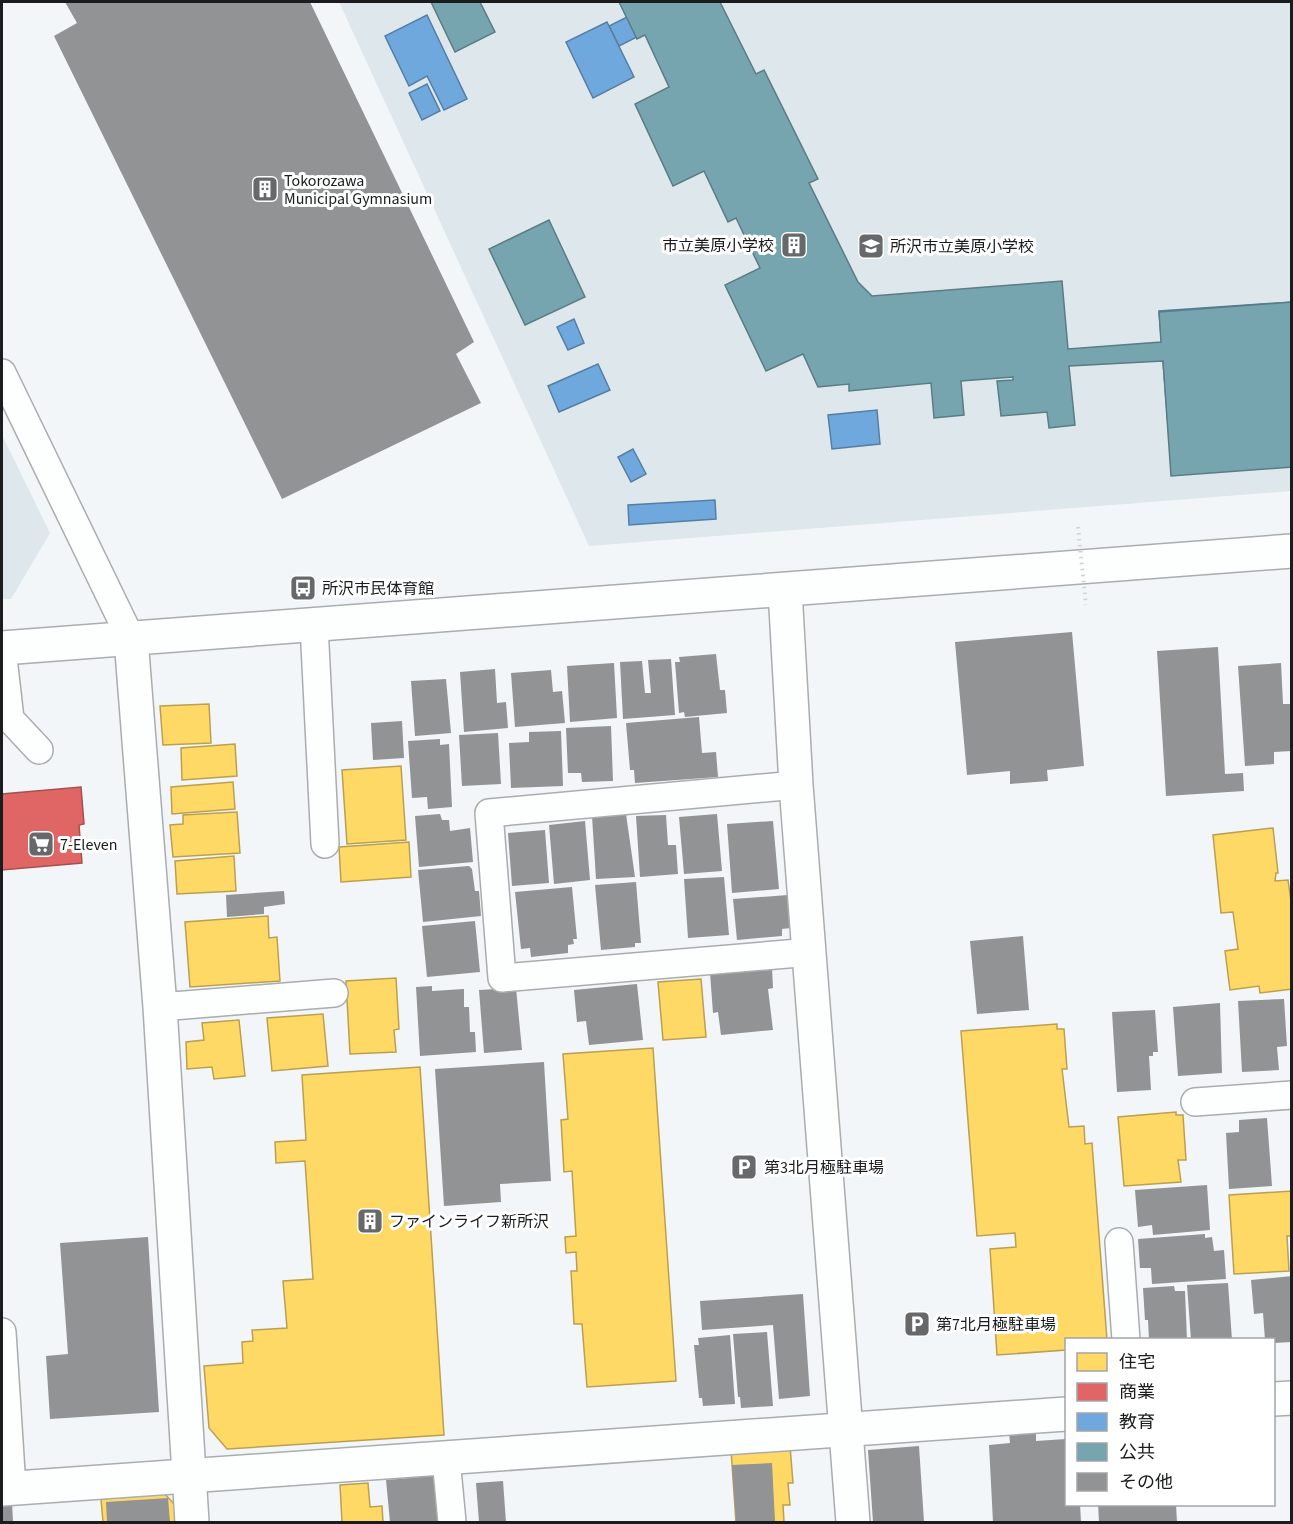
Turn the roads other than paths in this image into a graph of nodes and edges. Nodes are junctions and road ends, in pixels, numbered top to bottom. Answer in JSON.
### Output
{"nodes":[{"id":1,"x":2,"y":373,"type":"edge"},
{"id":2,"x":1292,"y":551,"type":"edge"},
{"id":3,"x":785,"y":590,"type":"junction"},
{"id":4,"x":314,"y":625,"type":"junction"},
{"id":5,"x":131,"y":639,"type":"junction"},
{"id":6,"x":2,"y":649,"type":"edge"},
{"id":7,"x":39,"y":750,"type":"dead end"},
{"id":8,"x":796,"y":785,"type":"junction"},
{"id":9,"x":325,"y":844,"type":"dead end"},
{"id":10,"x":811,"y":952,"type":"junction"},
{"id":11,"x":334,"y":993,"type":"dead end"},
{"id":12,"x":160,"y":1007,"type":"junction"},
{"id":13,"x":1292,"y":1095,"type":"edge"},
{"id":14,"x":1195,"y":1102,"type":"dead end"},
{"id":15,"x":1119,"y":1242,"type":"dead end"},
{"id":16,"x":2,"y":1332,"type":"edge"},
{"id":17,"x":1126,"y":1338,"type":"edge"},
{"id":18,"x":1292,"y":1398,"type":"edge"},
{"id":19,"x":1275,"y":1399,"type":"edge"},
{"id":20,"x":1065,"y":1414,"type":"edge"},
{"id":21,"x":846,"y":1431,"type":"junction"},
{"id":22,"x":446,"y":1458,"type":"junction"},
{"id":23,"x":188,"y":1476,"type":"junction"},
{"id":24,"x":7,"y":1489,"type":"edge"},
{"id":25,"x":192,"y":1522,"type":"edge"},
{"id":26,"x":452,"y":1522,"type":"edge"},
{"id":27,"x":853,"y":1522,"type":"edge"}],
"edges":[{"from":1,"to":5,"type":"lane"},
{"from":2,"to":3,"type":"street"},
{"from":3,"to":4,"type":"street"},
{"from":3,"to":8,"type":"street"},
{"from":4,"to":5,"type":"street"},
{"from":4,"to":9,"type":"lane"},
{"from":5,"to":6,"type":"street"},
{"from":5,"to":12,"type":"street"},
{"from":6,"to":7,"type":"lane"},
{"from":8,"to":10,"type":"street"},
{"from":8,"to":10,"type":"lane"},
{"from":10,"to":21,"type":"street"},
{"from":11,"to":12,"type":"lane"},
{"from":12,"to":23,"type":"street"},
{"from":13,"to":14,"type":"lane"},
{"from":15,"to":17,"type":"lane"},
{"from":16,"to":24,"type":"lane"},
{"from":18,"to":19,"type":"street"},
{"from":20,"to":21,"type":"street"},
{"from":21,"to":22,"type":"street"},
{"from":21,"to":27,"type":"street"},
{"from":22,"to":23,"type":"street"},
{"from":22,"to":26,"type":"lane"},
{"from":23,"to":24,"type":"street"},
{"from":23,"to":25,"type":"street"}]}
